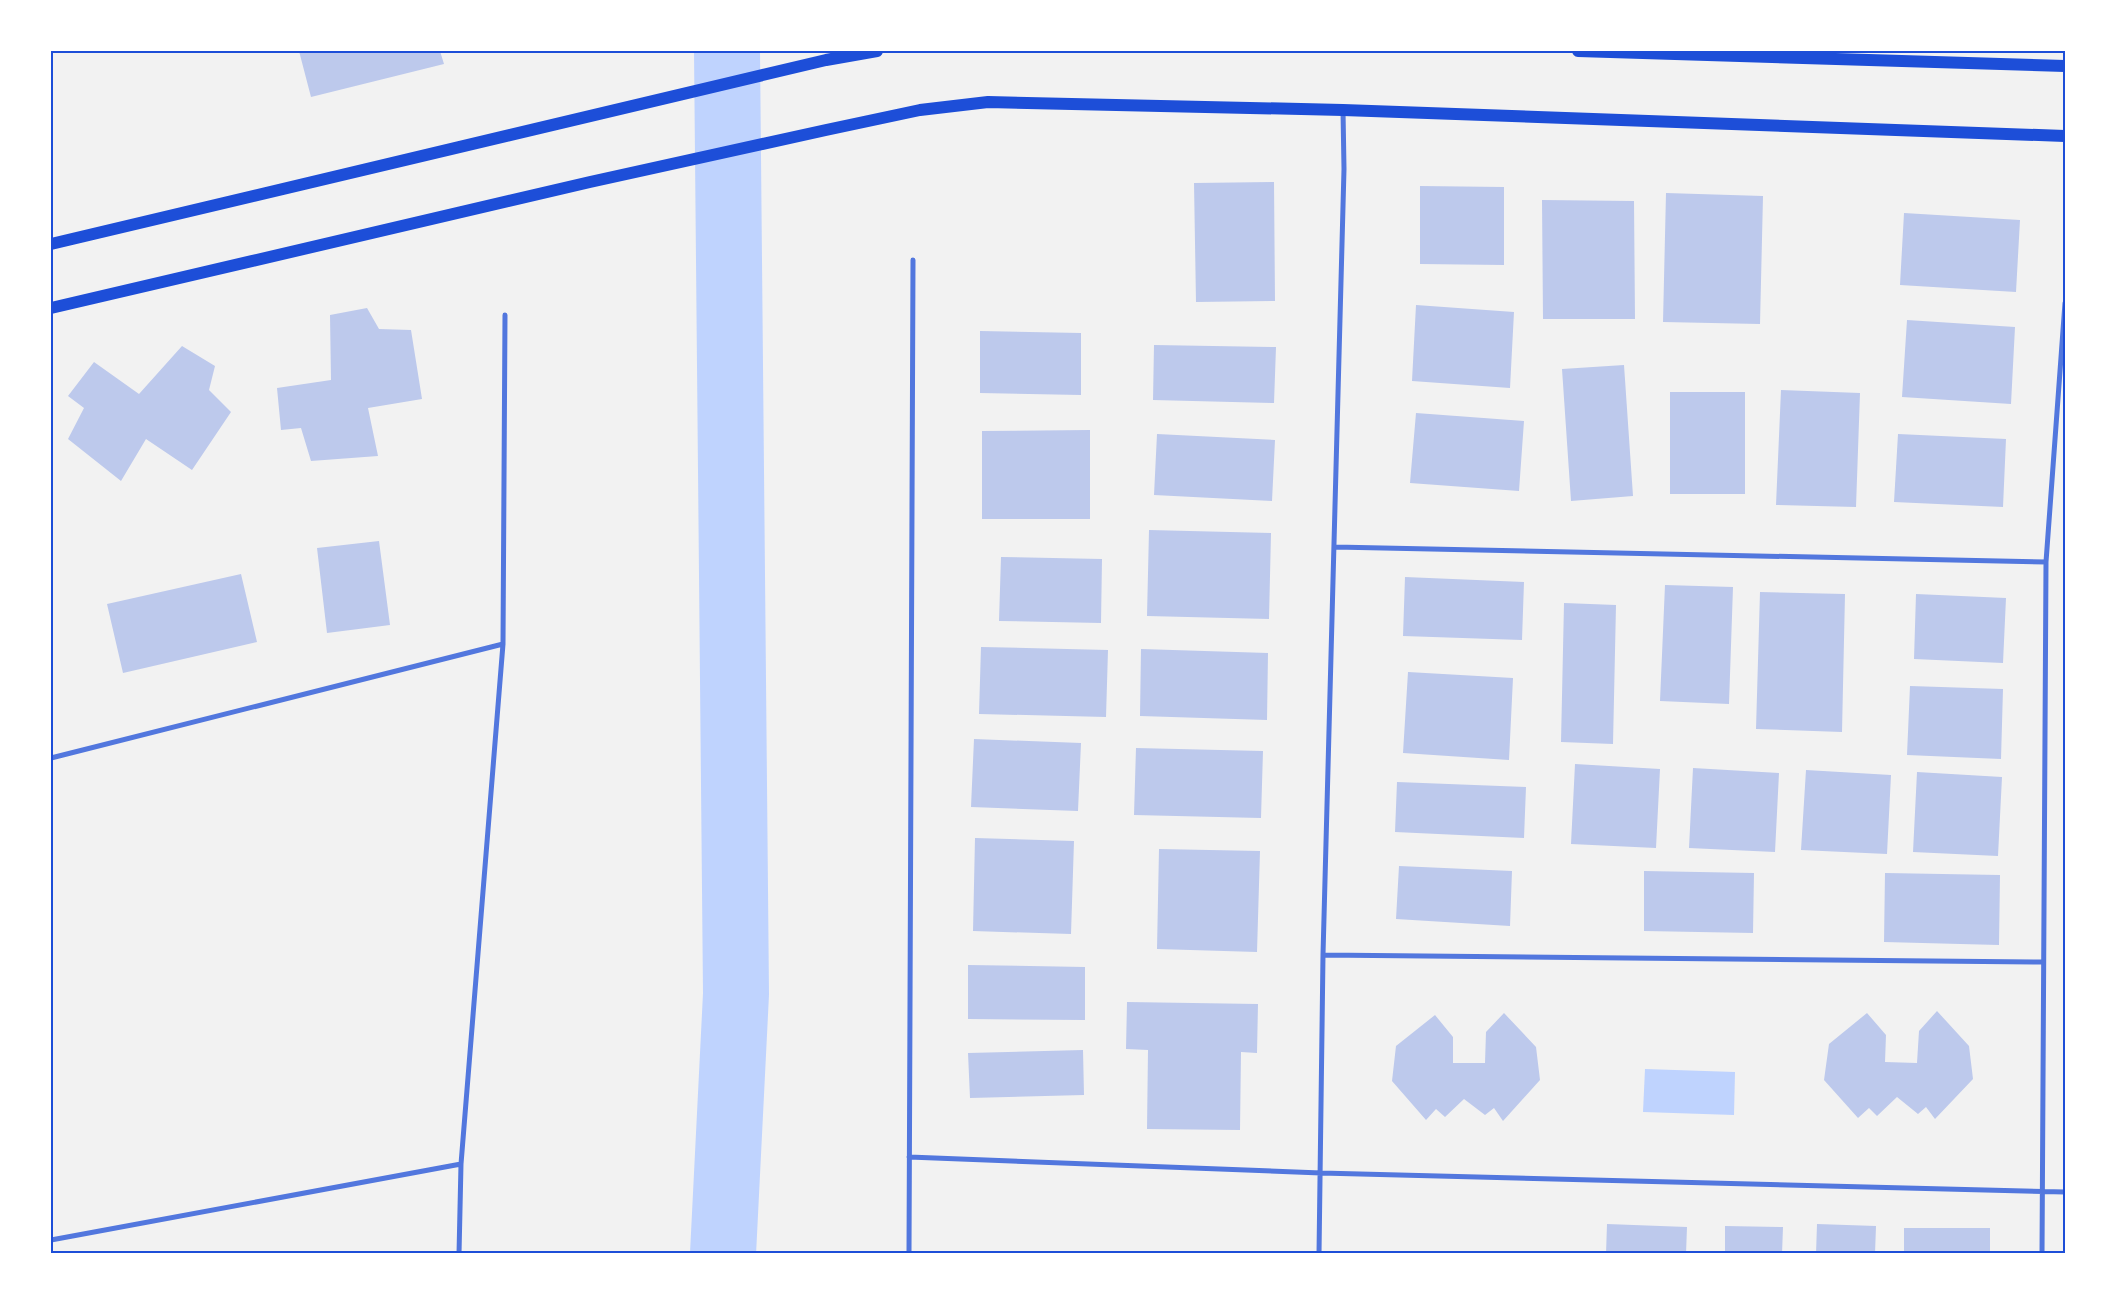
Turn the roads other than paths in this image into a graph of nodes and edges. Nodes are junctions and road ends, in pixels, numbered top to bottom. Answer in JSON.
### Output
{"nodes":[{"id":1,"x":877,"y":51,"type":"edge"},
{"id":2,"x":1578,"y":51,"type":"edge"},
{"id":3,"x":2065,"y":66,"type":"edge"},
{"id":4,"x":1343,"y":110,"type":"junction"},
{"id":5,"x":2065,"y":136,"type":"edge"},
{"id":6,"x":51,"y":244,"type":"edge"},
{"id":7,"x":913,"y":260,"type":"dead end"},
{"id":8,"x":2065,"y":303,"type":"edge"},
{"id":9,"x":51,"y":308,"type":"edge"},
{"id":10,"x":505,"y":315,"type":"dead end"},
{"id":11,"x":1335,"y":547,"type":"junction"},
{"id":12,"x":2046,"y":562,"type":"junction"},
{"id":13,"x":503,"y":644,"type":"junction"},
{"id":14,"x":51,"y":758,"type":"edge"},
{"id":15,"x":1323,"y":956,"type":"junction"},
{"id":16,"x":2044,"y":962,"type":"junction"},
{"id":17,"x":910,"y":1157,"type":"junction"},
{"id":18,"x":461,"y":1164,"type":"junction"},
{"id":19,"x":1321,"y":1173,"type":"junction"},
{"id":20,"x":2044,"y":1191,"type":"junction"},
{"id":21,"x":2065,"y":1192,"type":"edge"},
{"id":22,"x":51,"y":1240,"type":"edge"},
{"id":23,"x":459,"y":1254,"type":"edge"},
{"id":24,"x":908,"y":1254,"type":"edge"},
{"id":25,"x":1318,"y":1254,"type":"edge"},
{"id":26,"x":2042,"y":1254,"type":"edge"}],
"edges":[{"from":1,"to":6,"type":"main road"},
{"from":2,"to":3,"type":"main road"},
{"from":4,"to":5,"type":"main road"},
{"from":4,"to":9,"type":"main road"},
{"from":4,"to":11,"type":"street"},
{"from":7,"to":17,"type":"street"},
{"from":8,"to":12,"type":"street"},
{"from":10,"to":13,"type":"street"},
{"from":11,"to":12,"type":"street"},
{"from":11,"to":15,"type":"street"},
{"from":12,"to":16,"type":"street"},
{"from":13,"to":14,"type":"street"},
{"from":13,"to":18,"type":"street"},
{"from":15,"to":16,"type":"street"},
{"from":15,"to":19,"type":"street"},
{"from":16,"to":20,"type":"street"},
{"from":17,"to":19,"type":"street"},
{"from":17,"to":24,"type":"street"},
{"from":18,"to":22,"type":"street"},
{"from":18,"to":23,"type":"street"},
{"from":19,"to":20,"type":"street"},
{"from":19,"to":25,"type":"street"},
{"from":20,"to":21,"type":"street"},
{"from":20,"to":26,"type":"street"}]}
